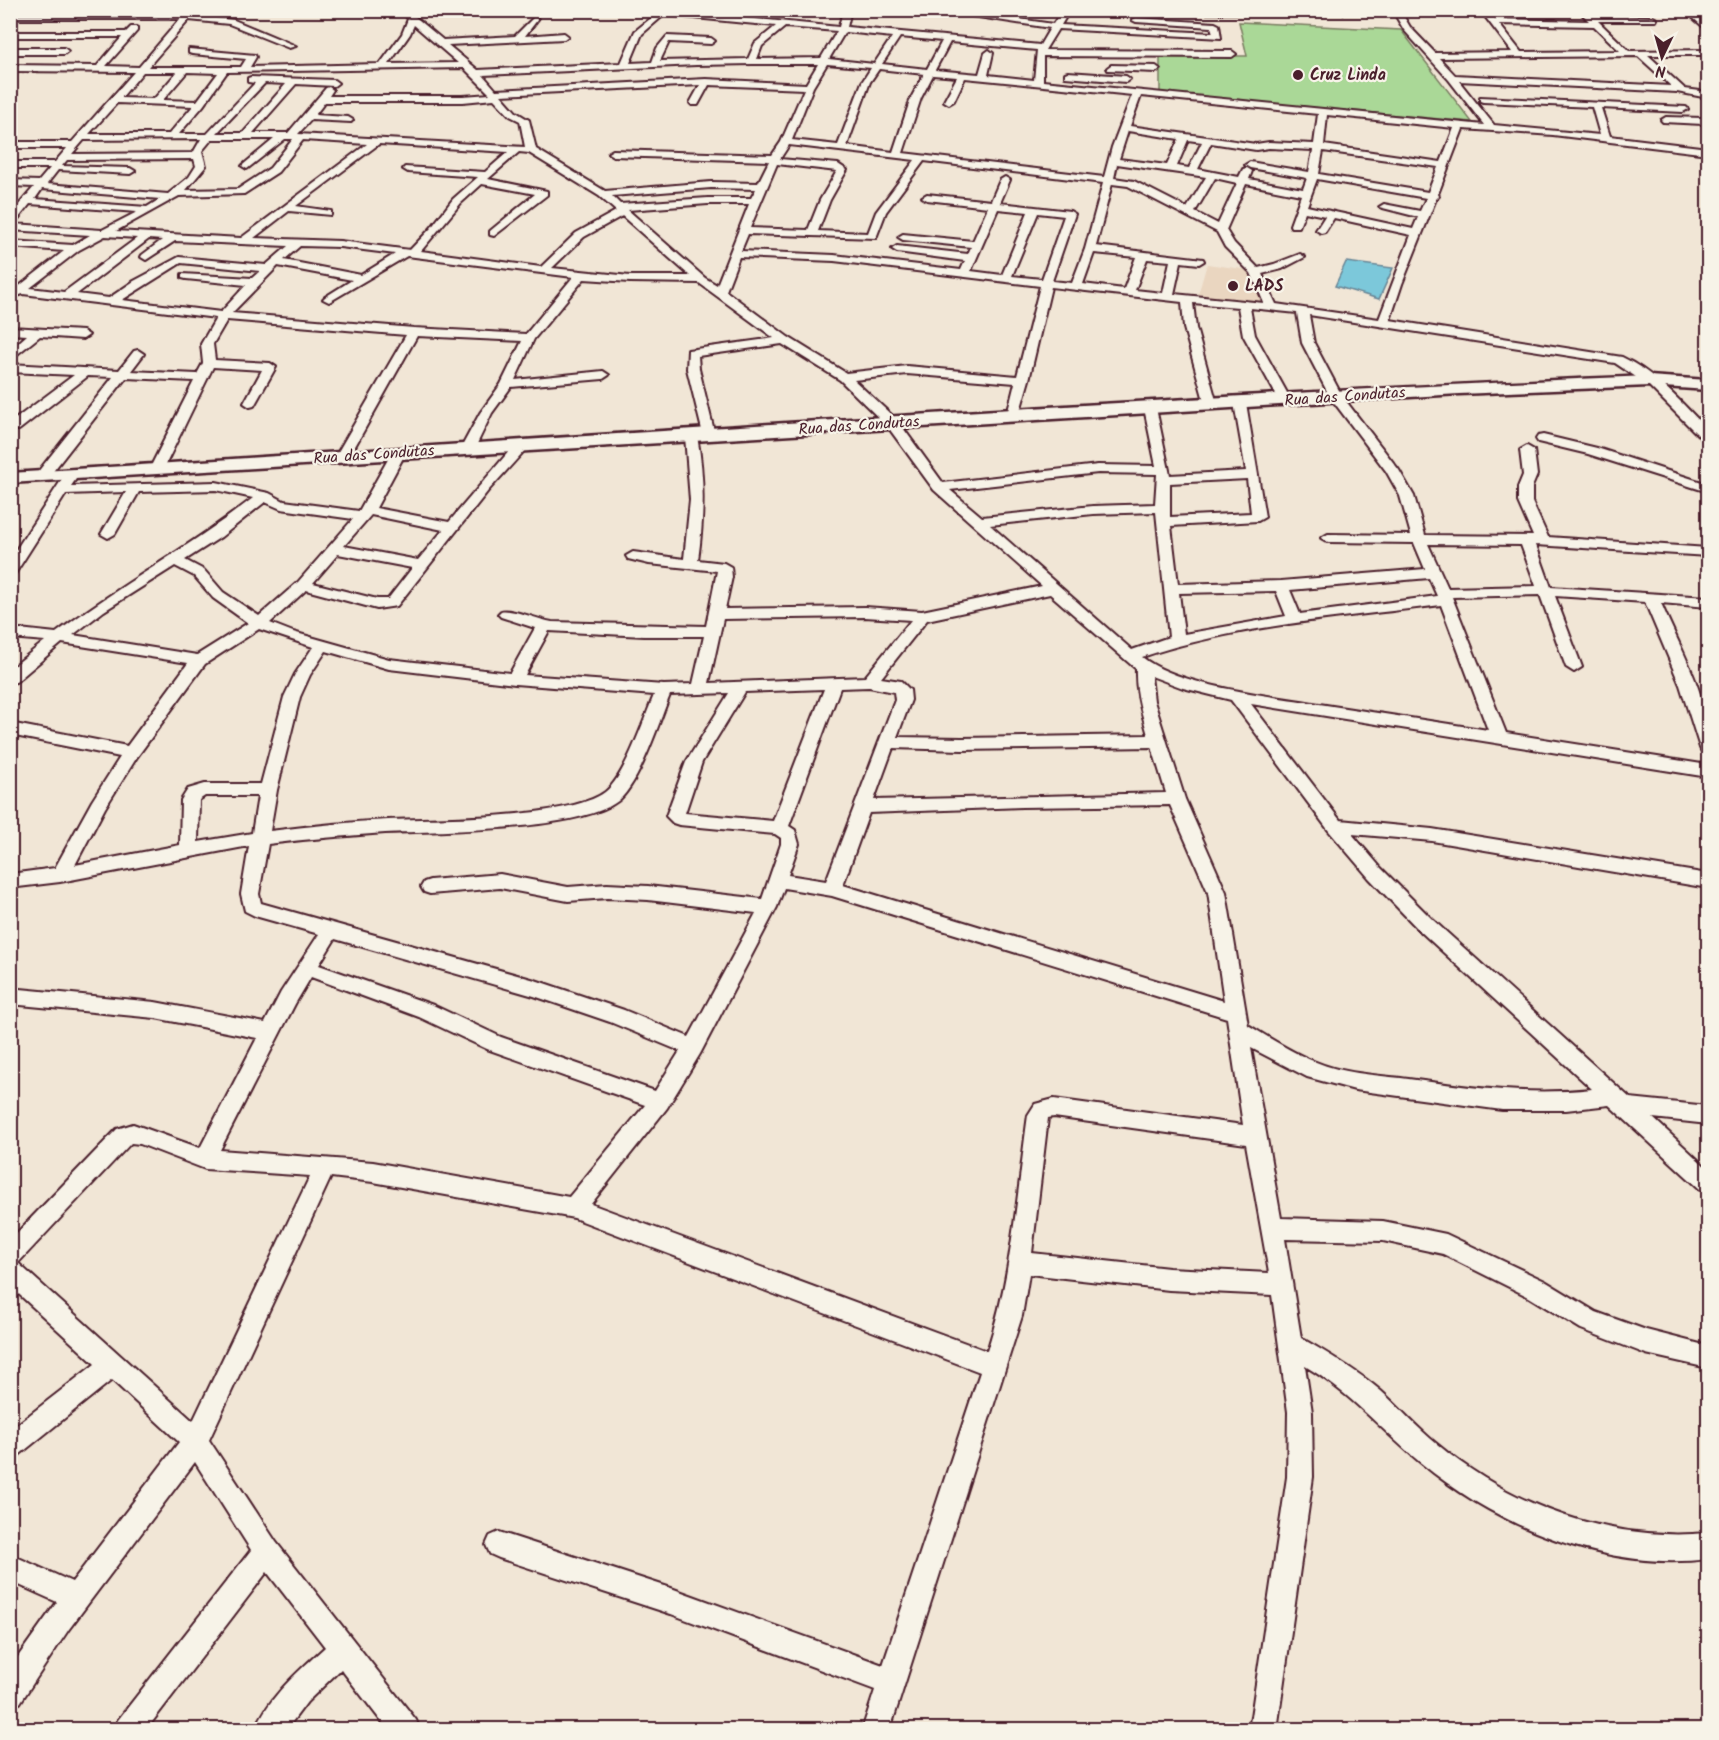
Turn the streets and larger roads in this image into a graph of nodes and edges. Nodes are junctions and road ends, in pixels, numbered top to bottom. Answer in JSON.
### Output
{"nodes":[{"id":1,"x":632,"y":10,"type":"edge"},
{"id":2,"x":847,"y":10,"type":"edge"},
{"id":3,"x":937,"y":10,"type":"edge"},
{"id":4,"x":1066,"y":10,"type":"edge"},
{"id":5,"x":1484,"y":10,"type":"edge"},
{"id":6,"x":1688,"y":10,"type":"edge"},
{"id":7,"x":1173,"y":11,"type":"edge"},
{"id":8,"x":1197,"y":11,"type":"edge"},
{"id":9,"x":1252,"y":11,"type":"edge"},
{"id":10,"x":1396,"y":11,"type":"edge"},
{"id":11,"x":10,"y":12,"type":"edge"},
{"id":12,"x":661,"y":14,"type":"junction"},
{"id":13,"x":411,"y":15,"type":"edge"},
{"id":14,"x":1585,"y":16,"type":"edge"},
{"id":15,"x":10,"y":17,"type":"edge"},
{"id":16,"x":41,"y":17,"type":"junction"},
{"id":17,"x":147,"y":17,"type":"junction"},
{"id":18,"x":187,"y":17,"type":"junction"},
{"id":19,"x":1653,"y":19,"type":"dead end"},
{"id":20,"x":534,"y":20,"type":"dead end"},
{"id":21,"x":1136,"y":20,"type":"dead end"},
{"id":22,"x":1492,"y":21,"type":"junction"},
{"id":23,"x":783,"y":24,"type":"junction"},
{"id":24,"x":1201,"y":24,"type":"junction"},
{"id":25,"x":1058,"y":27,"type":"junction"},
{"id":26,"x":1708,"y":29,"type":"edge"},
{"id":27,"x":842,"y":30,"type":"junction"},
{"id":28,"x":1113,"y":30,"type":"junction"},
{"id":29,"x":893,"y":33,"type":"junction"},
{"id":30,"x":10,"y":34,"type":"edge"},
{"id":31,"x":82,"y":34,"type":"junction"},
{"id":32,"x":129,"y":34,"type":"junction"},
{"id":33,"x":564,"y":36,"type":"dead end"},
{"id":34,"x":522,"y":37,"type":"junction"},
{"id":35,"x":945,"y":38,"type":"junction"},
{"id":36,"x":711,"y":41,"type":"junction"},
{"id":37,"x":1560,"y":41,"type":"dead end"},
{"id":38,"x":439,"y":43,"type":"junction"},
{"id":39,"x":292,"y":46,"type":"dead end"},
{"id":40,"x":516,"y":50,"type":"dead end"},
{"id":41,"x":10,"y":51,"type":"edge"},
{"id":42,"x":64,"y":51,"type":"junction"},
{"id":43,"x":192,"y":51,"type":"dead end"},
{"id":44,"x":1041,"y":51,"type":"junction"},
{"id":45,"x":1708,"y":52,"type":"edge"},
{"id":46,"x":989,"y":53,"type":"dead end"},
{"id":47,"x":1116,"y":53,"type":"junction"},
{"id":48,"x":1640,"y":53,"type":"junction"},
{"id":49,"x":1232,"y":54,"type":"dead end"},
{"id":50,"x":1573,"y":54,"type":"junction"},
{"id":51,"x":1627,"y":54,"type":"junction"},
{"id":52,"x":1519,"y":55,"type":"junction"},
{"id":53,"x":1432,"y":56,"type":"junction"},
{"id":54,"x":751,"y":62,"type":"junction"},
{"id":55,"x":823,"y":62,"type":"junction"},
{"id":56,"x":656,"y":64,"type":"junction"},
{"id":57,"x":466,"y":65,"type":"junction"},
{"id":58,"x":625,"y":65,"type":"junction"},
{"id":59,"x":1581,"y":65,"type":"dead end"},
{"id":60,"x":345,"y":66,"type":"junction"},
{"id":61,"x":383,"y":66,"type":"junction"},
{"id":62,"x":10,"y":68,"type":"edge"},
{"id":63,"x":47,"y":68,"type":"junction"},
{"id":64,"x":100,"y":68,"type":"junction"},
{"id":65,"x":145,"y":68,"type":"junction"},
{"id":66,"x":245,"y":68,"type":"junction"},
{"id":67,"x":875,"y":68,"type":"junction"},
{"id":68,"x":186,"y":69,"type":"junction"},
{"id":69,"x":1156,"y":69,"type":"dead end"},
{"id":70,"x":224,"y":70,"type":"junction"},
{"id":71,"x":928,"y":72,"type":"junction"},
{"id":72,"x":476,"y":73,"type":"junction"},
{"id":73,"x":1039,"y":73,"type":"junction"},
{"id":74,"x":1050,"y":74,"type":"dead end"},
{"id":75,"x":1062,"y":74,"type":"dead end"},
{"id":76,"x":962,"y":76,"type":"junction"},
{"id":77,"x":1095,"y":76,"type":"junction"},
{"id":78,"x":983,"y":78,"type":"junction"},
{"id":79,"x":1452,"y":78,"type":"junction"},
{"id":80,"x":1126,"y":79,"type":"dead end"},
{"id":81,"x":217,"y":80,"type":"junction"},
{"id":82,"x":228,"y":80,"type":"dead end"},
{"id":83,"x":239,"y":80,"type":"dead end"},
{"id":84,"x":262,"y":81,"type":"junction"},
{"id":85,"x":293,"y":82,"type":"junction"},
{"id":86,"x":706,"y":82,"type":"junction"},
{"id":87,"x":334,"y":83,"type":"junction"},
{"id":88,"x":1038,"y":84,"type":"junction"},
{"id":89,"x":808,"y":87,"type":"junction"},
{"id":90,"x":1678,"y":89,"type":"junction"},
{"id":91,"x":1137,"y":93,"type":"junction"},
{"id":92,"x":495,"y":94,"type":"junction"},
{"id":93,"x":1708,"y":95,"type":"edge"},
{"id":94,"x":323,"y":99,"type":"junction"},
{"id":95,"x":1483,"y":99,"type":"dead end"},
{"id":96,"x":115,"y":100,"type":"junction"},
{"id":97,"x":949,"y":101,"type":"dead end"},
{"id":98,"x":155,"y":103,"type":"junction"},
{"id":99,"x":695,"y":103,"type":"dead end"},
{"id":100,"x":200,"y":104,"type":"junction"},
{"id":101,"x":1596,"y":105,"type":"junction"},
{"id":102,"x":1683,"y":109,"type":"dead end"},
{"id":103,"x":1323,"y":112,"type":"junction"},
{"id":104,"x":309,"y":117,"type":"junction"},
{"id":105,"x":1600,"y":117,"type":"junction"},
{"id":106,"x":1611,"y":117,"type":"dead end"},
{"id":107,"x":1657,"y":119,"type":"dead end"},
{"id":108,"x":348,"y":120,"type":"dead end"},
{"id":109,"x":1703,"y":121,"type":"dead end"},
{"id":110,"x":1460,"y":126,"type":"junction"},
{"id":111,"x":1124,"y":128,"type":"junction"},
{"id":112,"x":1491,"y":128,"type":"junction"},
{"id":113,"x":172,"y":136,"type":"junction"},
{"id":114,"x":211,"y":136,"type":"junction"},
{"id":115,"x":246,"y":136,"type":"junction"},
{"id":116,"x":1185,"y":136,"type":"junction"},
{"id":117,"x":291,"y":137,"type":"junction"},
{"id":118,"x":1606,"y":138,"type":"junction"},
{"id":119,"x":1208,"y":140,"type":"junction"},
{"id":120,"x":79,"y":141,"type":"junction"},
{"id":121,"x":377,"y":141,"type":"junction"},
{"id":122,"x":786,"y":142,"type":"junction"},
{"id":123,"x":10,"y":145,"type":"edge"},
{"id":124,"x":1256,"y":147,"type":"junction"},
{"id":125,"x":1318,"y":148,"type":"junction"},
{"id":126,"x":842,"y":149,"type":"junction"},
{"id":127,"x":531,"y":150,"type":"junction"},
{"id":128,"x":515,"y":151,"type":"junction"},
{"id":129,"x":1708,"y":151,"type":"edge"},
{"id":130,"x":613,"y":153,"type":"dead end"},
{"id":131,"x":897,"y":155,"type":"junction"},
{"id":132,"x":199,"y":156,"type":"junction"},
{"id":133,"x":922,"y":158,"type":"junction"},
{"id":134,"x":775,"y":159,"type":"junction"},
{"id":135,"x":1113,"y":161,"type":"junction"},
{"id":136,"x":58,"y":164,"type":"junction"},
{"id":137,"x":10,"y":165,"type":"edge"},
{"id":138,"x":1250,"y":165,"type":"junction"},
{"id":139,"x":1443,"y":165,"type":"junction"},
{"id":140,"x":248,"y":166,"type":"dead end"},
{"id":141,"x":1172,"y":168,"type":"junction"},
{"id":142,"x":408,"y":169,"type":"dead end"},
{"id":143,"x":130,"y":171,"type":"dead end"},
{"id":144,"x":1192,"y":171,"type":"junction"},
{"id":145,"x":1212,"y":175,"type":"junction"},
{"id":146,"x":1312,"y":177,"type":"junction"},
{"id":147,"x":483,"y":178,"type":"junction"},
{"id":148,"x":1108,"y":179,"type":"junction"},
{"id":149,"x":1017,"y":181,"type":"dead end"},
{"id":150,"x":1242,"y":182,"type":"junction"},
{"id":151,"x":10,"y":183,"type":"edge"},
{"id":152,"x":1040,"y":184,"type":"dead end"},
{"id":153,"x":40,"y":185,"type":"junction"},
{"id":154,"x":763,"y":186,"type":"junction"},
{"id":155,"x":1064,"y":186,"type":"dead end"},
{"id":156,"x":929,"y":192,"type":"dead end"},
{"id":157,"x":603,"y":194,"type":"junction"},
{"id":158,"x":172,"y":195,"type":"junction"},
{"id":159,"x":1434,"y":196,"type":"junction"},
{"id":160,"x":997,"y":200,"type":"junction"},
{"id":161,"x":1305,"y":200,"type":"junction"},
{"id":162,"x":755,"y":201,"type":"junction"},
{"id":163,"x":10,"y":203,"type":"edge"},
{"id":164,"x":26,"y":203,"type":"junction"},
{"id":165,"x":1384,"y":207,"type":"dead end"},
{"id":166,"x":286,"y":208,"type":"junction"},
{"id":167,"x":622,"y":209,"type":"junction"},
{"id":168,"x":1035,"y":209,"type":"junction"},
{"id":169,"x":147,"y":210,"type":"junction"},
{"id":170,"x":327,"y":213,"type":"dead end"},
{"id":171,"x":1189,"y":213,"type":"junction"},
{"id":172,"x":1331,"y":214,"type":"junction"},
{"id":173,"x":1425,"y":215,"type":"junction"},
{"id":174,"x":1392,"y":218,"type":"dead end"},
{"id":175,"x":11,"y":221,"type":"edge"},
{"id":176,"x":1295,"y":225,"type":"dead end"},
{"id":177,"x":1221,"y":230,"type":"junction"},
{"id":178,"x":1321,"y":230,"type":"dead end"},
{"id":179,"x":745,"y":231,"type":"junction"},
{"id":180,"x":108,"y":233,"type":"junction"},
{"id":181,"x":494,"y":233,"type":"dead end"},
{"id":182,"x":812,"y":233,"type":"junction"},
{"id":183,"x":1418,"y":233,"type":"junction"},
{"id":184,"x":149,"y":234,"type":"junction"},
{"id":185,"x":174,"y":236,"type":"junction"},
{"id":186,"x":903,"y":237,"type":"dead end"},
{"id":187,"x":243,"y":241,"type":"junction"},
{"id":188,"x":299,"y":242,"type":"junction"},
{"id":189,"x":324,"y":243,"type":"junction"},
{"id":190,"x":10,"y":244,"type":"edge"},
{"id":191,"x":978,"y":245,"type":"junction"},
{"id":192,"x":75,"y":248,"type":"junction"},
{"id":193,"x":897,"y":249,"type":"dead end"},
{"id":194,"x":1090,"y":249,"type":"junction"},
{"id":195,"x":409,"y":252,"type":"junction"},
{"id":196,"x":734,"y":254,"type":"junction"},
{"id":197,"x":1143,"y":254,"type":"junction"},
{"id":198,"x":146,"y":257,"type":"dead end"},
{"id":199,"x":1300,"y":257,"type":"dead end"},
{"id":200,"x":971,"y":258,"type":"junction"},
{"id":201,"x":1176,"y":258,"type":"junction"},
{"id":202,"x":1198,"y":261,"type":"dead end"},
{"id":203,"x":273,"y":266,"type":"junction"},
{"id":204,"x":301,"y":266,"type":"junction"},
{"id":205,"x":543,"y":270,"type":"junction"},
{"id":206,"x":1256,"y":272,"type":"junction"},
{"id":207,"x":965,"y":273,"type":"junction"},
{"id":208,"x":581,"y":275,"type":"junction"},
{"id":209,"x":186,"y":276,"type":"dead end"},
{"id":210,"x":360,"y":278,"type":"junction"},
{"id":211,"x":1006,"y":278,"type":"junction"},
{"id":212,"x":701,"y":280,"type":"junction"},
{"id":213,"x":255,"y":282,"type":"junction"},
{"id":214,"x":1046,"y":283,"type":"junction"},
{"id":215,"x":1077,"y":286,"type":"junction"},
{"id":216,"x":16,"y":289,"type":"edge"},
{"id":217,"x":720,"y":292,"type":"junction"},
{"id":218,"x":1128,"y":293,"type":"junction"},
{"id":219,"x":66,"y":296,"type":"junction"},
{"id":220,"x":1168,"y":297,"type":"junction"},
{"id":221,"x":10,"y":298,"type":"edge"},
{"id":222,"x":328,"y":299,"type":"dead end"},
{"id":223,"x":1187,"y":299,"type":"junction"},
{"id":224,"x":111,"y":302,"type":"junction"},
{"id":225,"x":1243,"y":304,"type":"junction"},
{"id":226,"x":1271,"y":306,"type":"junction"},
{"id":227,"x":1302,"y":310,"type":"junction"},
{"id":228,"x":224,"y":316,"type":"junction"},
{"id":229,"x":1383,"y":324,"type":"junction"},
{"id":230,"x":10,"y":330,"type":"edge"},
{"id":231,"x":37,"y":332,"type":"junction"},
{"id":232,"x":414,"y":332,"type":"junction"},
{"id":233,"x":83,"y":335,"type":"dead end"},
{"id":234,"x":529,"y":338,"type":"junction"},
{"id":235,"x":784,"y":340,"type":"junction"},
{"id":236,"x":138,"y":354,"type":"dead end"},
{"id":237,"x":10,"y":357,"type":"edge"},
{"id":238,"x":209,"y":363,"type":"junction"},
{"id":239,"x":10,"y":368,"type":"edge"},
{"id":240,"x":84,"y":373,"type":"junction"},
{"id":241,"x":123,"y":374,"type":"junction"},
{"id":242,"x":603,"y":375,"type":"dead end"},
{"id":243,"x":844,"y":377,"type":"junction"},
{"id":244,"x":202,"y":378,"type":"junction"},
{"id":245,"x":1023,"y":380,"type":"junction"},
{"id":246,"x":1649,"y":381,"type":"junction"},
{"id":247,"x":507,"y":384,"type":"junction"},
{"id":248,"x":1708,"y":385,"type":"edge"},
{"id":249,"x":1336,"y":397,"type":"junction"},
{"id":250,"x":1285,"y":400,"type":"junction"},
{"id":251,"x":250,"y":403,"type":"dead end"},
{"id":252,"x":1240,"y":403,"type":"junction"},
{"id":253,"x":1211,"y":404,"type":"junction"},
{"id":254,"x":1150,"y":408,"type":"junction"},
{"id":255,"x":1013,"y":415,"type":"junction"},
{"id":256,"x":893,"y":424,"type":"junction"},
{"id":257,"x":12,"y":427,"type":"edge"},
{"id":258,"x":709,"y":435,"type":"junction"},
{"id":259,"x":691,"y":436,"type":"junction"},
{"id":260,"x":1708,"y":437,"type":"edge"},
{"id":261,"x":1543,"y":439,"type":"dead end"},
{"id":262,"x":521,"y":446,"type":"junction"},
{"id":263,"x":467,"y":450,"type":"junction"},
{"id":264,"x":1527,"y":450,"type":"dead end"},
{"id":265,"x":398,"y":454,"type":"junction"},
{"id":266,"x":342,"y":457,"type":"junction"},
{"id":267,"x":157,"y":468,"type":"junction"},
{"id":268,"x":1164,"y":474,"type":"junction"},
{"id":269,"x":1254,"y":475,"type":"junction"},
{"id":270,"x":42,"y":476,"type":"junction"},
{"id":271,"x":10,"y":478,"type":"edge"},
{"id":272,"x":68,"y":482,"type":"junction"},
{"id":273,"x":939,"y":487,"type":"junction"},
{"id":274,"x":135,"y":488,"type":"junction"},
{"id":275,"x":1708,"y":488,"type":"edge"},
{"id":276,"x":264,"y":496,"type":"junction"},
{"id":277,"x":365,"y":513,"type":"junction"},
{"id":278,"x":1163,"y":515,"type":"junction"},
{"id":279,"x":977,"y":522,"type":"junction"},
{"id":280,"x":451,"y":527,"type":"junction"},
{"id":281,"x":108,"y":534,"type":"dead end"},
{"id":282,"x":1328,"y":538,"type":"dead end"},
{"id":283,"x":1535,"y":540,"type":"junction"},
{"id":284,"x":1420,"y":541,"type":"junction"},
{"id":285,"x":335,"y":549,"type":"junction"},
{"id":286,"x":1708,"y":552,"type":"edge"},
{"id":287,"x":633,"y":556,"type":"dead end"},
{"id":288,"x":175,"y":561,"type":"junction"},
{"id":289,"x":690,"y":564,"type":"junction"},
{"id":290,"x":420,"y":565,"type":"junction"},
{"id":291,"x":10,"y":571,"type":"edge"},
{"id":292,"x":1433,"y":573,"type":"junction"},
{"id":293,"x":303,"y":585,"type":"junction"},
{"id":294,"x":1281,"y":586,"type":"junction"},
{"id":295,"x":1055,"y":588,"type":"junction"},
{"id":296,"x":1170,"y":589,"type":"junction"},
{"id":297,"x":1545,"y":590,"type":"junction"},
{"id":298,"x":1444,"y":596,"type":"junction"},
{"id":299,"x":1652,"y":598,"type":"junction"},
{"id":300,"x":1708,"y":602,"type":"edge"},
{"id":301,"x":506,"y":614,"type":"dead end"},
{"id":302,"x":717,"y":614,"type":"junction"},
{"id":303,"x":922,"y":616,"type":"junction"},
{"id":304,"x":1295,"y":619,"type":"junction"},
{"id":305,"x":260,"y":624,"type":"junction"},
{"id":306,"x":544,"y":625,"type":"junction"},
{"id":307,"x":713,"y":631,"type":"junction"},
{"id":308,"x":10,"y":633,"type":"edge"},
{"id":309,"x":59,"y":638,"type":"junction"},
{"id":310,"x":1177,"y":640,"type":"junction"},
{"id":311,"x":322,"y":646,"type":"junction"},
{"id":312,"x":199,"y":660,"type":"junction"},
{"id":313,"x":1137,"y":662,"type":"junction"},
{"id":314,"x":1574,"y":667,"type":"dead end"},
{"id":315,"x":10,"y":678,"type":"edge"},
{"id":316,"x":514,"y":679,"type":"junction"},
{"id":317,"x":869,"y":682,"type":"junction"},
{"id":318,"x":834,"y":683,"type":"junction"},
{"id":319,"x":739,"y":688,"type":"junction"},
{"id":320,"x":664,"y":690,"type":"junction"},
{"id":321,"x":699,"y":690,"type":"junction"},
{"id":322,"x":1237,"y":696,"type":"junction"},
{"id":323,"x":10,"y":729,"type":"edge"},
{"id":324,"x":1500,"y":739,"type":"junction"},
{"id":325,"x":1157,"y":741,"type":"junction"},
{"id":326,"x":886,"y":742,"type":"junction"},
{"id":327,"x":1708,"y":748,"type":"edge"},
{"id":328,"x":131,"y":753,"type":"junction"},
{"id":329,"x":1708,"y":771,"type":"edge"},
{"id":330,"x":268,"y":790,"type":"junction"},
{"id":331,"x":1176,"y":799,"type":"junction"},
{"id":332,"x":862,"y":807,"type":"junction"},
{"id":333,"x":1335,"y":826,"type":"junction"},
{"id":334,"x":779,"y":828,"type":"junction"},
{"id":335,"x":260,"y":838,"type":"junction"},
{"id":336,"x":189,"y":852,"type":"junction"},
{"id":337,"x":60,"y":875,"type":"junction"},
{"id":338,"x":778,"y":879,"type":"junction"},
{"id":339,"x":10,"y":881,"type":"edge"},
{"id":340,"x":1708,"y":881,"type":"edge"},
{"id":341,"x":430,"y":887,"type":"dead end"},
{"id":342,"x":831,"y":889,"type":"junction"},
{"id":343,"x":768,"y":907,"type":"junction"},
{"id":344,"x":330,"y":932,"type":"junction"},
{"id":345,"x":307,"y":968,"type":"junction"},
{"id":346,"x":10,"y":996,"type":"edge"},
{"id":347,"x":1238,"y":1022,"type":"junction"},
{"id":348,"x":270,"y":1032,"type":"junction"},
{"id":349,"x":693,"y":1048,"type":"junction"},
{"id":350,"x":1617,"y":1101,"type":"junction"},
{"id":351,"x":660,"y":1102,"type":"junction"},
{"id":352,"x":1708,"y":1115,"type":"edge"},
{"id":353,"x":1255,"y":1136,"type":"junction"},
{"id":354,"x":205,"y":1159,"type":"junction"},
{"id":355,"x":325,"y":1167,"type":"junction"},
{"id":356,"x":1708,"y":1182,"type":"edge"},
{"id":357,"x":574,"y":1208,"type":"junction"},
{"id":358,"x":1272,"y":1228,"type":"junction"},
{"id":359,"x":10,"y":1256,"type":"edge"},
{"id":360,"x":1020,"y":1262,"type":"junction"},
{"id":361,"x":10,"y":1271,"type":"edge"},
{"id":362,"x":1282,"y":1285,"type":"junction"},
{"id":363,"x":1291,"y":1345,"type":"junction"},
{"id":364,"x":1708,"y":1357,"type":"edge"},
{"id":365,"x":113,"y":1365,"type":"junction"},
{"id":366,"x":994,"y":1365,"type":"junction"},
{"id":367,"x":196,"y":1441,"type":"junction"},
{"id":368,"x":10,"y":1446,"type":"edge"},
{"id":369,"x":499,"y":1545,"type":"dead end"},
{"id":370,"x":1708,"y":1546,"type":"edge"},
{"id":371,"x":267,"y":1551,"type":"junction"},
{"id":372,"x":10,"y":1567,"type":"edge"},
{"id":373,"x":77,"y":1598,"type":"junction"},
{"id":374,"x":342,"y":1648,"type":"junction"},
{"id":375,"x":892,"y":1682,"type":"junction"},
{"id":376,"x":10,"y":1694,"type":"edge"},
{"id":377,"x":129,"y":1730,"type":"edge"},
{"id":378,"x":269,"y":1730,"type":"edge"},
{"id":379,"x":406,"y":1730,"type":"edge"},
{"id":380,"x":876,"y":1730,"type":"edge"},
{"id":381,"x":1263,"y":1730,"type":"edge"}],
"edges":[{"from":1,"to":12,"type":"street"},
{"from":2,"to":27,"type":"street"},
{"from":3,"to":25,"type":"street"},
{"from":4,"to":25,"type":"street"},
{"from":5,"to":22,"type":"street"},
{"from":6,"to":26,"type":"street"},
{"from":7,"to":8,"type":"street"},
{"from":8,"to":9,"type":"street"},
{"from":8,"to":24,"type":"street"},
{"from":9,"to":10,"type":"street"},
{"from":10,"to":53,"type":"street"},
{"from":11,"to":16,"type":"street"},
{"from":12,"to":36,"type":"street"},
{"from":12,"to":58,"type":"street"},
{"from":13,"to":38,"type":"street"},
{"from":13,"to":61,"type":"street"},
{"from":14,"to":19,"type":"street"},
{"from":14,"to":22,"type":"street"},
{"from":14,"to":51,"type":"street"},
{"from":15,"to":16,"type":"street"},
{"from":16,"to":17,"type":"street"},
{"from":17,"to":18,"type":"street"},
{"from":17,"to":32,"type":"street"},
{"from":18,"to":39,"type":"street"},
{"from":18,"to":65,"type":"street"},
{"from":20,"to":34,"type":"street"},
{"from":21,"to":24,"type":"street"},
{"from":22,"to":52,"type":"street"},
{"from":23,"to":27,"type":"street"},
{"from":23,"to":36,"type":"street"},
{"from":23,"to":54,"type":"street"},
{"from":24,"to":28,"type":"street"},
{"from":25,"to":28,"type":"street"},
{"from":25,"to":44,"type":"street"},
{"from":27,"to":29,"type":"street"},
{"from":27,"to":55,"type":"street"},
{"from":28,"to":47,"type":"street"},
{"from":29,"to":35,"type":"street"},
{"from":29,"to":67,"type":"street"},
{"from":30,"to":31,"type":"street"},
{"from":31,"to":32,"type":"street"},
{"from":31,"to":42,"type":"street"},
{"from":32,"to":64,"type":"street"},
{"from":33,"to":34,"type":"street"},
{"from":34,"to":38,"type":"street"},
{"from":34,"to":40,"type":"street"},
{"from":35,"to":44,"type":"street"},
{"from":35,"to":71,"type":"street"},
{"from":36,"to":54,"type":"street"},
{"from":36,"to":56,"type":"street"},
{"from":36,"to":56,"type":"street"},
{"from":37,"to":50,"type":"street"},
{"from":38,"to":57,"type":"street"},
{"from":41,"to":42,"type":"street"},
{"from":42,"to":63,"type":"street"},
{"from":43,"to":66,"type":"street"},
{"from":44,"to":47,"type":"street"},
{"from":44,"to":73,"type":"street"},
{"from":45,"to":48,"type":"street"},
{"from":46,"to":78,"type":"street"},
{"from":47,"to":49,"type":"street"},
{"from":48,"to":51,"type":"street"},
{"from":48,"to":90,"type":"street"},
{"from":50,"to":51,"type":"street"},
{"from":50,"to":52,"type":"street"},
{"from":50,"to":59,"type":"street"},
{"from":52,"to":53,"type":"street"},
{"from":53,"to":79,"type":"street"},
{"from":54,"to":55,"type":"street"},
{"from":55,"to":67,"type":"street"},
{"from":55,"to":89,"type":"street"},
{"from":56,"to":58,"type":"street"},
{"from":57,"to":61,"type":"street"},
{"from":57,"to":72,"type":"street"},
{"from":58,"to":72,"type":"street"},
{"from":60,"to":61,"type":"street"},
{"from":60,"to":66,"type":"street"},
{"from":60,"to":87,"type":"street"},
{"from":62,"to":63,"type":"street"},
{"from":63,"to":64,"type":"street"},
{"from":64,"to":65,"type":"street"},
{"from":65,"to":68,"type":"street"},
{"from":65,"to":96,"type":"street"},
{"from":66,"to":70,"type":"street"},
{"from":67,"to":71,"type":"street"},
{"from":67,"to":126,"type":"street"},
{"from":68,"to":70,"type":"street"},
{"from":68,"to":98,"type":"street"},
{"from":69,"to":77,"type":"street"},
{"from":70,"to":81,"type":"street"},
{"from":71,"to":76,"type":"street"},
{"from":71,"to":131,"type":"street"},
{"from":72,"to":92,"type":"street"},
{"from":73,"to":74,"type":"street"},
{"from":73,"to":88,"type":"street"},
{"from":75,"to":77,"type":"street"},
{"from":76,"to":78,"type":"street"},
{"from":76,"to":97,"type":"street"},
{"from":77,"to":80,"type":"street"},
{"from":78,"to":88,"type":"street"},
{"from":79,"to":90,"type":"street"},
{"from":79,"to":112,"type":"street"},
{"from":81,"to":82,"type":"street"},
{"from":81,"to":100,"type":"street"},
{"from":83,"to":84,"type":"street"},
{"from":84,"to":85,"type":"street"},
{"from":84,"to":114,"type":"street"},
{"from":85,"to":87,"type":"street"},
{"from":85,"to":115,"type":"street"},
{"from":86,"to":89,"type":"street"},
{"from":86,"to":92,"type":"street"},
{"from":86,"to":99,"type":"street"},
{"from":87,"to":94,"type":"street"},
{"from":88,"to":91,"type":"street"},
{"from":89,"to":122,"type":"street"},
{"from":90,"to":93,"type":"street"},
{"from":91,"to":103,"type":"street"},
{"from":91,"to":111,"type":"street"},
{"from":92,"to":94,"type":"street"},
{"from":92,"to":127,"type":"street"},
{"from":94,"to":104,"type":"street"},
{"from":95,"to":101,"type":"street"},
{"from":96,"to":98,"type":"street"},
{"from":96,"to":120,"type":"street"},
{"from":98,"to":100,"type":"street"},
{"from":100,"to":113,"type":"street"},
{"from":101,"to":102,"type":"street"},
{"from":101,"to":105,"type":"street"},
{"from":103,"to":110,"type":"street"},
{"from":103,"to":125,"type":"street"},
{"from":104,"to":108,"type":"street"},
{"from":104,"to":117,"type":"street"},
{"from":105,"to":106,"type":"street"},
{"from":105,"to":118,"type":"street"},
{"from":107,"to":109,"type":"street"},
{"from":110,"to":112,"type":"street"},
{"from":110,"to":139,"type":"street"},
{"from":111,"to":116,"type":"street"},
{"from":111,"to":135,"type":"street"},
{"from":112,"to":118,"type":"street"},
{"from":113,"to":114,"type":"street"},
{"from":113,"to":120,"type":"street"},
{"from":114,"to":115,"type":"street"},
{"from":114,"to":132,"type":"street"},
{"from":115,"to":117,"type":"street"},
{"from":116,"to":119,"type":"street"},
{"from":116,"to":141,"type":"street"},
{"from":117,"to":121,"type":"street"},
{"from":117,"to":140,"type":"street"},
{"from":117,"to":158,"type":"street"},
{"from":118,"to":129,"type":"street"},
{"from":119,"to":124,"type":"street"},
{"from":119,"to":144,"type":"street"},
{"from":120,"to":123,"type":"street"},
{"from":120,"to":136,"type":"street"},
{"from":121,"to":128,"type":"street"},
{"from":121,"to":166,"type":"street"},
{"from":122,"to":126,"type":"street"},
{"from":122,"to":134,"type":"street"},
{"from":124,"to":125,"type":"street"},
{"from":124,"to":138,"type":"street"},
{"from":125,"to":139,"type":"street"},
{"from":125,"to":146,"type":"street"},
{"from":126,"to":131,"type":"street"},
{"from":127,"to":128,"type":"street"},
{"from":127,"to":157,"type":"street"},
{"from":128,"to":147,"type":"street"},
{"from":130,"to":134,"type":"street"},
{"from":131,"to":133,"type":"street"},
{"from":132,"to":136,"type":"street"},
{"from":132,"to":158,"type":"street"},
{"from":133,"to":148,"type":"street"},
{"from":133,"to":182,"type":"street"},
{"from":134,"to":154,"type":"street"},
{"from":134,"to":182,"type":"street"},
{"from":135,"to":141,"type":"street"},
{"from":135,"to":148,"type":"street"},
{"from":136,"to":137,"type":"street"},
{"from":136,"to":143,"type":"street"},
{"from":136,"to":153,"type":"street"},
{"from":138,"to":146,"type":"street"},
{"from":138,"to":150,"type":"street"},
{"from":139,"to":159,"type":"street"},
{"from":141,"to":144,"type":"street"},
{"from":142,"to":147,"type":"street"},
{"from":144,"to":145,"type":"street"},
{"from":145,"to":150,"type":"street"},
{"from":145,"to":171,"type":"street"},
{"from":146,"to":159,"type":"street"},
{"from":146,"to":161,"type":"street"},
{"from":147,"to":181,"type":"street"},
{"from":147,"to":195,"type":"street"},
{"from":148,"to":171,"type":"street"},
{"from":148,"to":194,"type":"street"},
{"from":149,"to":160,"type":"street"},
{"from":150,"to":161,"type":"street"},
{"from":150,"to":177,"type":"street"},
{"from":151,"to":153,"type":"street"},
{"from":152,"to":155,"type":"street"},
{"from":153,"to":158,"type":"street"},
{"from":153,"to":164,"type":"street"},
{"from":154,"to":157,"type":"street"},
{"from":154,"to":162,"type":"street"},
{"from":156,"to":160,"type":"street"},
{"from":157,"to":167,"type":"street"},
{"from":158,"to":169,"type":"street"},
{"from":159,"to":173,"type":"street"},
{"from":160,"to":168,"type":"street"},
{"from":160,"to":191,"type":"street"},
{"from":161,"to":172,"type":"street"},
{"from":161,"to":174,"type":"street"},
{"from":161,"to":176,"type":"street"},
{"from":162,"to":167,"type":"street"},
{"from":162,"to":179,"type":"street"},
{"from":163,"to":164,"type":"street"},
{"from":164,"to":169,"type":"street"},
{"from":164,"to":175,"type":"street"},
{"from":165,"to":173,"type":"street"},
{"from":166,"to":170,"type":"street"},
{"from":166,"to":187,"type":"street"},
{"from":167,"to":205,"type":"street"},
{"from":167,"to":212,"type":"street"},
{"from":168,"to":211,"type":"street"},
{"from":168,"to":214,"type":"street"},
{"from":169,"to":180,"type":"street"},
{"from":171,"to":177,"type":"street"},
{"from":172,"to":178,"type":"street"},
{"from":172,"to":183,"type":"street"},
{"from":173,"to":183,"type":"street"},
{"from":175,"to":180,"type":"street"},
{"from":177,"to":206,"type":"street"},
{"from":179,"to":182,"type":"street"},
{"from":179,"to":196,"type":"street"},
{"from":180,"to":184,"type":"street"},
{"from":180,"to":192,"type":"street"},
{"from":183,"to":229,"type":"street"},
{"from":184,"to":185,"type":"street"},
{"from":184,"to":219,"type":"street"},
{"from":185,"to":187,"type":"street"},
{"from":185,"to":198,"type":"street"},
{"from":186,"to":191,"type":"street"},
{"from":187,"to":188,"type":"street"},
{"from":188,"to":189,"type":"street"},
{"from":188,"to":203,"type":"street"},
{"from":189,"to":195,"type":"street"},
{"from":189,"to":204,"type":"street"},
{"from":190,"to":192,"type":"street"},
{"from":191,"to":200,"type":"street"},
{"from":192,"to":216,"type":"street"},
{"from":193,"to":200,"type":"street"},
{"from":194,"to":197,"type":"street"},
{"from":194,"to":215,"type":"street"},
{"from":195,"to":205,"type":"street"},
{"from":195,"to":210,"type":"street"},
{"from":196,"to":207,"type":"street"},
{"from":196,"to":217,"type":"street"},
{"from":197,"to":201,"type":"street"},
{"from":197,"to":218,"type":"street"},
{"from":199,"to":206,"type":"street"},
{"from":200,"to":207,"type":"street"},
{"from":201,"to":202,"type":"street"},
{"from":201,"to":220,"type":"street"},
{"from":203,"to":204,"type":"street"},
{"from":203,"to":213,"type":"street"},
{"from":203,"to":224,"type":"street"},
{"from":204,"to":210,"type":"street"},
{"from":205,"to":208,"type":"street"},
{"from":206,"to":226,"type":"street"},
{"from":207,"to":211,"type":"street"},
{"from":208,"to":212,"type":"street"},
{"from":208,"to":234,"type":"street"},
{"from":209,"to":213,"type":"street"},
{"from":210,"to":222,"type":"street"},
{"from":211,"to":214,"type":"street"},
{"from":212,"to":217,"type":"street"},
{"from":213,"to":228,"type":"street"},
{"from":214,"to":215,"type":"street"},
{"from":214,"to":245,"type":"street"},
{"from":215,"to":218,"type":"street"},
{"from":216,"to":219,"type":"street"},
{"from":216,"to":221,"type":"street"},
{"from":217,"to":235,"type":"street"},
{"from":218,"to":220,"type":"street"},
{"from":219,"to":224,"type":"street"},
{"from":220,"to":223,"type":"street"},
{"from":223,"to":225,"type":"street"},
{"from":223,"to":253,"type":"street"},
{"from":224,"to":228,"type":"street"},
{"from":225,"to":226,"type":"street"},
{"from":225,"to":250,"type":"street"},
{"from":226,"to":227,"type":"street"},
{"from":227,"to":229,"type":"street"},
{"from":227,"to":249,"type":"street"},
{"from":228,"to":232,"type":"street"},
{"from":228,"to":238,"type":"street"},
{"from":229,"to":246,"type":"street"},
{"from":230,"to":231,"type":"street"},
{"from":231,"to":233,"type":"street"},
{"from":231,"to":237,"type":"street"},
{"from":232,"to":234,"type":"street"},
{"from":232,"to":266,"type":"street"},
{"from":234,"to":247,"type":"street"},
{"from":235,"to":243,"type":"street"},
{"from":235,"to":258,"type":"street"},
{"from":236,"to":241,"type":"street"},
{"from":238,"to":244,"type":"street"},
{"from":238,"to":251,"type":"street"},
{"from":239,"to":240,"type":"street"},
{"from":240,"to":241,"type":"street"},
{"from":240,"to":257,"type":"street"},
{"from":241,"to":244,"type":"street"},
{"from":241,"to":270,"type":"street"},
{"from":242,"to":247,"type":"street"},
{"from":243,"to":245,"type":"street"},
{"from":243,"to":256,"type":"street"},
{"from":244,"to":267,"type":"street"},
{"from":245,"to":255,"type":"street"},
{"from":246,"to":248,"type":"street","name":"Rua das Condutas"},
{"from":246,"to":249,"type":"street","name":"Rua das Condutas"},
{"from":246,"to":260,"type":"street"},
{"from":247,"to":263,"type":"street"},
{"from":249,"to":250,"type":"street","name":"Rua das Condutas"},
{"from":249,"to":284,"type":"street"},
{"from":250,"to":252,"type":"street","name":"Rua das Condutas"},
{"from":252,"to":253,"type":"street","name":"Rua das Condutas"},
{"from":252,"to":269,"type":"street"},
{"from":253,"to":254,"type":"street","name":"Rua das Condutas"},
{"from":254,"to":255,"type":"street","name":"Rua das Condutas"},
{"from":254,"to":268,"type":"street"},
{"from":255,"to":256,"type":"street","name":"Rua das Condutas"},
{"from":256,"to":258,"type":"street","name":"Rua das Condutas"},
{"from":256,"to":273,"type":"street"},
{"from":258,"to":259,"type":"street","name":"Rua das Condutas"},
{"from":259,"to":262,"type":"street","name":"Rua das Condutas"},
{"from":259,"to":289,"type":"street"},
{"from":261,"to":275,"type":"street"},
{"from":262,"to":263,"type":"street","name":"Rua das Condutas"},
{"from":262,"to":280,"type":"street"},
{"from":263,"to":265,"type":"street","name":"Rua das Condutas"},
{"from":264,"to":283,"type":"street"},
{"from":265,"to":266,"type":"street","name":"Rua das Condutas"},
{"from":265,"to":277,"type":"street"},
{"from":266,"to":267,"type":"street","name":"Rua das Condutas"},
{"from":267,"to":272,"type":"street","name":"Rua das Condutas"},
{"from":268,"to":269,"type":"street"},
{"from":268,"to":273,"type":"street"},
{"from":268,"to":278,"type":"street"},
{"from":269,"to":278,"type":"street"},
{"from":270,"to":271,"type":"street","name":"Rua das Condutas"},
{"from":270,"to":272,"type":"street","name":"Rua das Condutas"},
{"from":272,"to":274,"type":"street"},
{"from":272,"to":291,"type":"street"},
{"from":273,"to":279,"type":"street"},
{"from":274,"to":276,"type":"street"},
{"from":274,"to":281,"type":"street"},
{"from":276,"to":277,"type":"street"},
{"from":276,"to":288,"type":"street"},
{"from":277,"to":280,"type":"street"},
{"from":277,"to":285,"type":"street"},
{"from":278,"to":279,"type":"street"},
{"from":278,"to":296,"type":"street"},
{"from":279,"to":295,"type":"street"},
{"from":280,"to":290,"type":"street"},
{"from":282,"to":284,"type":"street"},
{"from":283,"to":284,"type":"street"},
{"from":283,"to":286,"type":"street"},
{"from":283,"to":297,"type":"street"},
{"from":284,"to":292,"type":"street"},
{"from":285,"to":290,"type":"street"},
{"from":285,"to":293,"type":"street"},
{"from":287,"to":289,"type":"street"},
{"from":288,"to":305,"type":"street"},
{"from":288,"to":309,"type":"street"},
{"from":289,"to":302,"type":"street"},
{"from":290,"to":293,"type":"street"},
{"from":292,"to":294,"type":"street"},
{"from":292,"to":298,"type":"street"},
{"from":293,"to":305,"type":"street"},
{"from":294,"to":296,"type":"street"},
{"from":294,"to":304,"type":"street"},
{"from":295,"to":303,"type":"street"},
{"from":295,"to":313,"type":"street"},
{"from":296,"to":310,"type":"street"},
{"from":297,"to":298,"type":"street"},
{"from":297,"to":299,"type":"street"},
{"from":297,"to":314,"type":"street"},
{"from":298,"to":304,"type":"street"},
{"from":298,"to":324,"type":"street"},
{"from":299,"to":300,"type":"street"},
{"from":299,"to":327,"type":"street"},
{"from":301,"to":306,"type":"street"},
{"from":302,"to":303,"type":"street"},
{"from":302,"to":307,"type":"street"},
{"from":303,"to":317,"type":"street"},
{"from":304,"to":310,"type":"street"},
{"from":305,"to":311,"type":"street"},
{"from":305,"to":312,"type":"street"},
{"from":306,"to":307,"type":"street"},
{"from":306,"to":316,"type":"street"},
{"from":307,"to":321,"type":"street"},
{"from":308,"to":309,"type":"street"},
{"from":309,"to":312,"type":"street"},
{"from":309,"to":315,"type":"street"},
{"from":310,"to":313,"type":"street"},
{"from":311,"to":316,"type":"street"},
{"from":311,"to":330,"type":"street"},
{"from":312,"to":328,"type":"street"},
{"from":313,"to":322,"type":"street"},
{"from":313,"to":325,"type":"street"},
{"from":316,"to":320,"type":"street"},
{"from":317,"to":318,"type":"street"},
{"from":317,"to":326,"type":"street"},
{"from":318,"to":319,"type":"street"},
{"from":318,"to":334,"type":"street"},
{"from":319,"to":321,"type":"street"},
{"from":319,"to":334,"type":"street"},
{"from":320,"to":321,"type":"street"},
{"from":320,"to":335,"type":"street"},
{"from":322,"to":324,"type":"street"},
{"from":322,"to":333,"type":"street"},
{"from":323,"to":328,"type":"street"},
{"from":324,"to":329,"type":"street"},
{"from":325,"to":326,"type":"street"},
{"from":325,"to":331,"type":"street"},
{"from":326,"to":332,"type":"street"},
{"from":328,"to":337,"type":"street"},
{"from":330,"to":335,"type":"street"},
{"from":330,"to":336,"type":"street"},
{"from":331,"to":332,"type":"street"},
{"from":331,"to":347,"type":"street"},
{"from":332,"to":342,"type":"street"},
{"from":333,"to":340,"type":"street"},
{"from":333,"to":350,"type":"street"},
{"from":334,"to":338,"type":"street"},
{"from":335,"to":336,"type":"street"},
{"from":335,"to":344,"type":"street"},
{"from":336,"to":337,"type":"street"},
{"from":337,"to":339,"type":"street"},
{"from":338,"to":342,"type":"street"},
{"from":338,"to":343,"type":"street"},
{"from":341,"to":343,"type":"street"},
{"from":342,"to":347,"type":"street"},
{"from":343,"to":349,"type":"street"},
{"from":344,"to":345,"type":"street"},
{"from":344,"to":349,"type":"street"},
{"from":345,"to":348,"type":"street"},
{"from":345,"to":351,"type":"street"},
{"from":346,"to":348,"type":"street"},
{"from":347,"to":350,"type":"street"},
{"from":347,"to":353,"type":"street"},
{"from":348,"to":354,"type":"street"},
{"from":349,"to":351,"type":"street"},
{"from":350,"to":352,"type":"street"},
{"from":350,"to":356,"type":"street"},
{"from":351,"to":357,"type":"street"},
{"from":353,"to":358,"type":"street"},
{"from":353,"to":360,"type":"street"},
{"from":354,"to":355,"type":"street"},
{"from":354,"to":359,"type":"street"},
{"from":355,"to":357,"type":"street"},
{"from":355,"to":367,"type":"street"},
{"from":357,"to":366,"type":"street"},
{"from":358,"to":362,"type":"street"},
{"from":358,"to":364,"type":"street"},
{"from":360,"to":362,"type":"street"},
{"from":360,"to":366,"type":"street"},
{"from":361,"to":365,"type":"street"},
{"from":362,"to":363,"type":"street"},
{"from":363,"to":370,"type":"street"},
{"from":363,"to":381,"type":"street"},
{"from":365,"to":367,"type":"street"},
{"from":365,"to":368,"type":"street"},
{"from":366,"to":375,"type":"street"},
{"from":367,"to":371,"type":"street"},
{"from":367,"to":373,"type":"street"},
{"from":369,"to":375,"type":"street"},
{"from":371,"to":374,"type":"street"},
{"from":371,"to":377,"type":"street"},
{"from":372,"to":373,"type":"street"},
{"from":373,"to":376,"type":"street"},
{"from":374,"to":378,"type":"street"},
{"from":374,"to":379,"type":"street"},
{"from":375,"to":380,"type":"street"}]}
